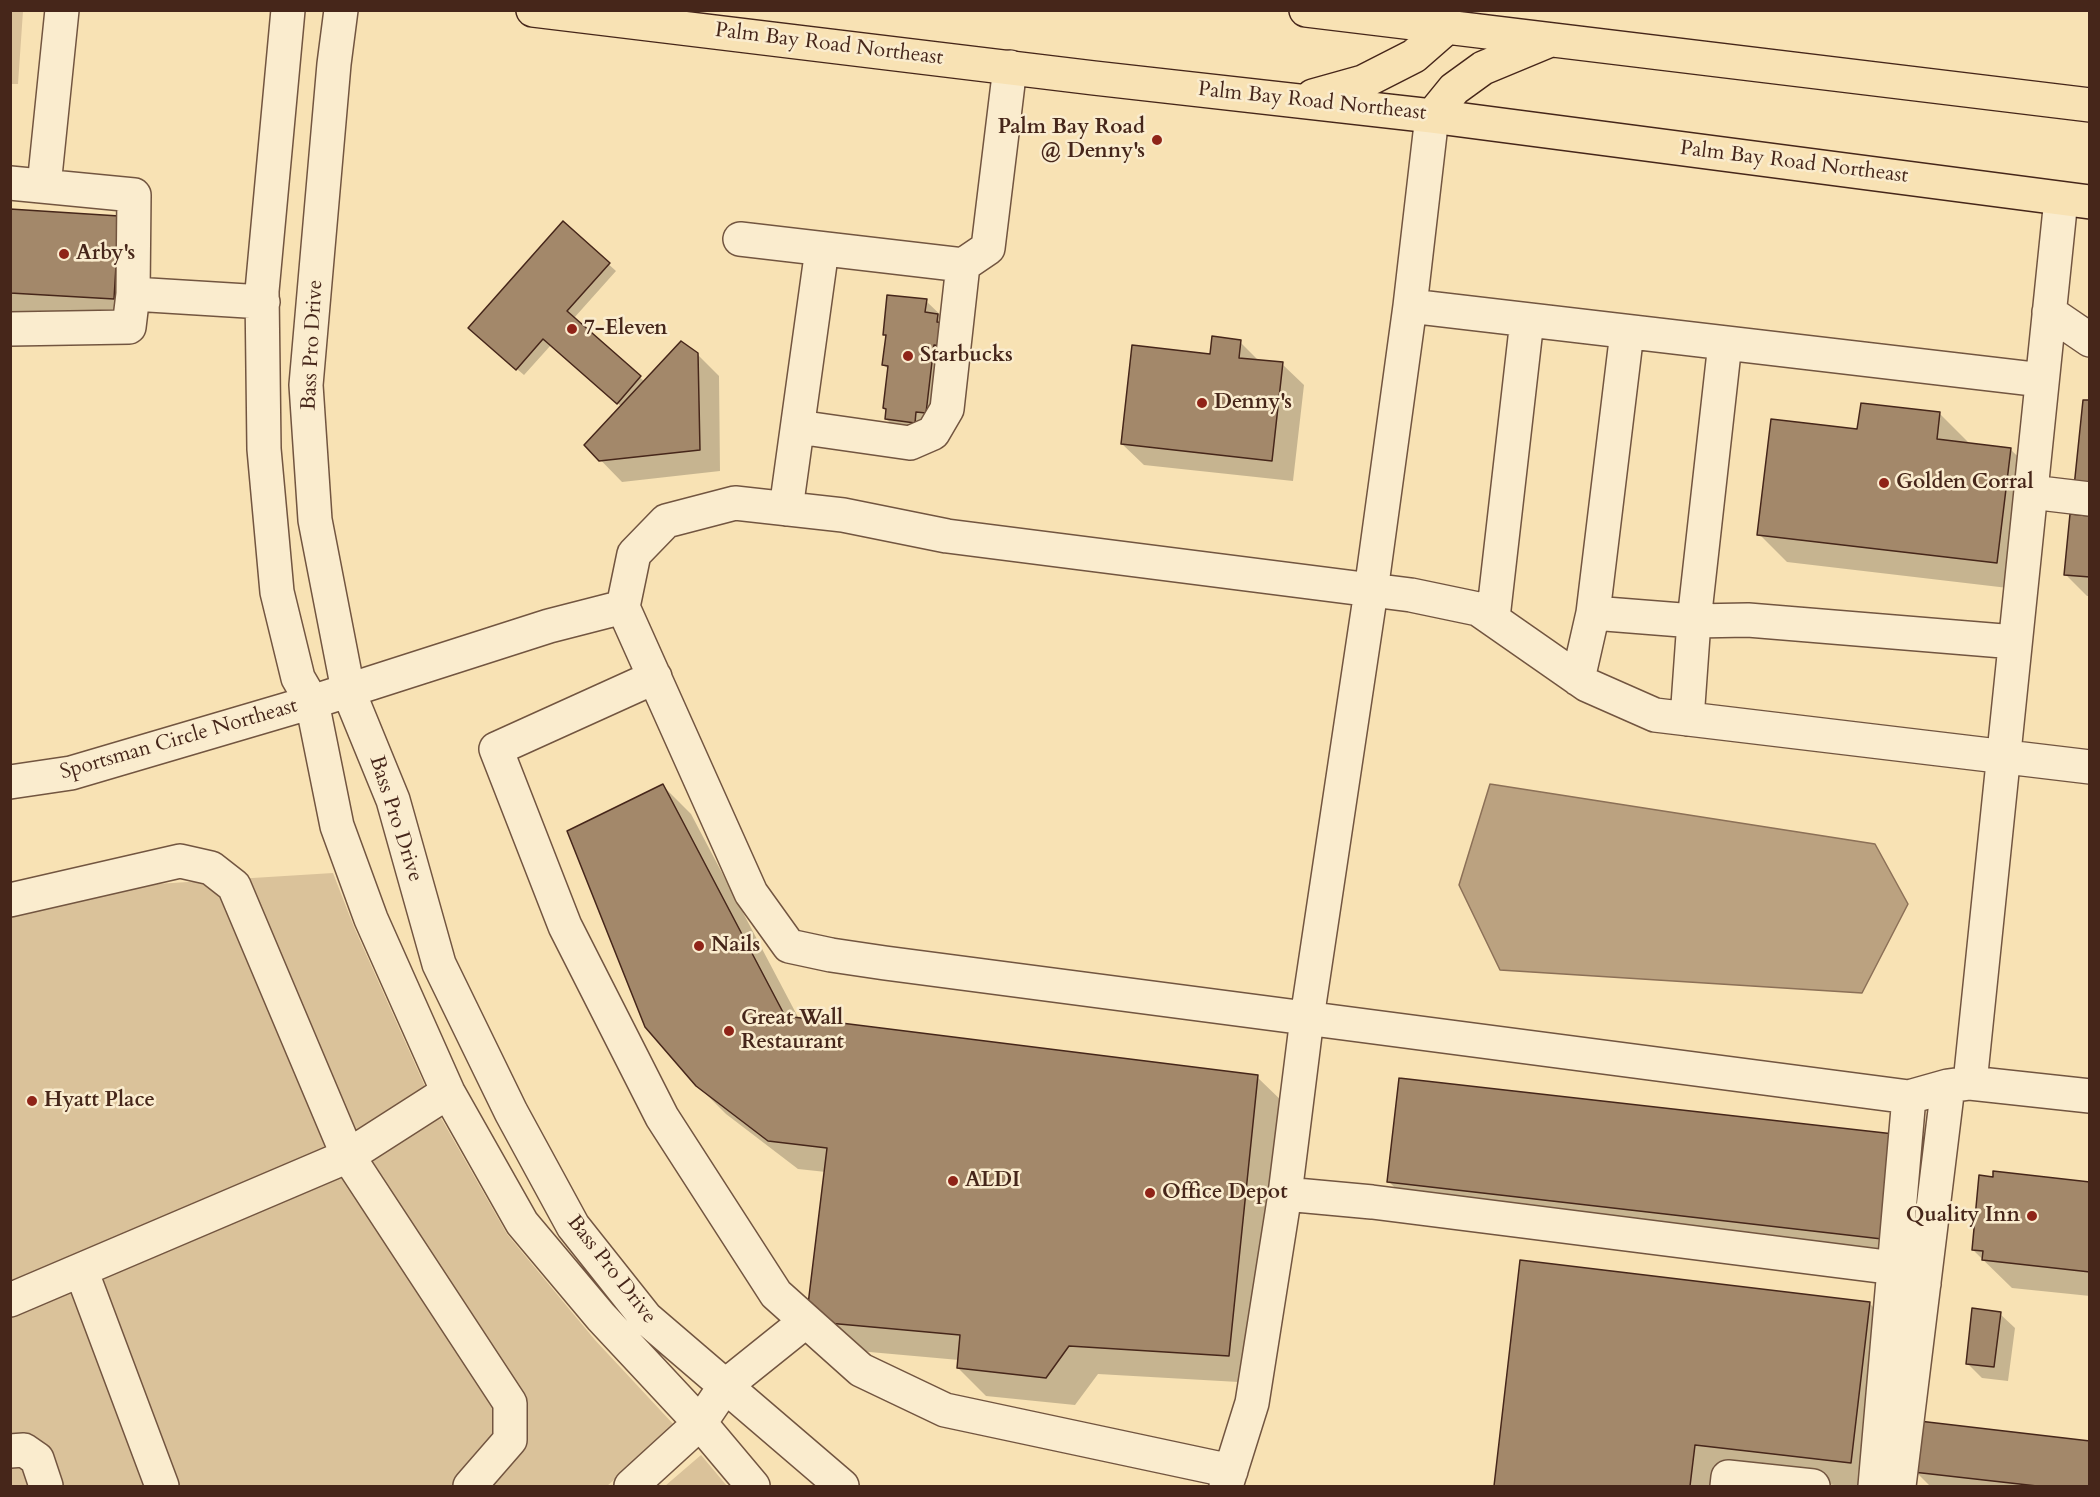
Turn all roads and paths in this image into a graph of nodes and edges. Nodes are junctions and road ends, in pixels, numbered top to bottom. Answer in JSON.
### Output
{"nodes":[{"id":1,"x":62,"y":10,"type":"edge"},
{"id":2,"x":288,"y":10,"type":"edge"},
{"id":3,"x":340,"y":10,"type":"edge"},
{"id":4,"x":533,"y":10,"type":"edge"},
{"id":5,"x":1306,"y":10,"type":"edge"},
{"id":6,"x":1447,"y":19,"type":"edge"},
{"id":7,"x":1550,"y":41,"type":"junction"},
{"id":8,"x":1010,"y":67,"type":"junction"},
{"id":9,"x":1297,"y":100,"type":"junction"},
{"id":10,"x":2090,"y":105,"type":"edge"},
{"id":11,"x":1432,"y":116,"type":"junction"},
{"id":12,"x":10,"y":183,"type":"edge"},
{"id":13,"x":44,"y":186,"type":"junction"},
{"id":14,"x":2075,"y":200,"type":"edge"},
{"id":15,"x":740,"y":239,"type":"dead end"},
{"id":16,"x":822,"y":249,"type":"junction"},
{"id":17,"x":963,"y":264,"type":"junction"},
{"id":18,"x":133,"y":294,"type":"junction"},
{"id":19,"x":263,"y":302,"type":"junction"},
{"id":20,"x":1410,"y":306,"type":"junction"},
{"id":21,"x":2049,"y":312,"type":"junction"},
{"id":22,"x":1527,"y":320,"type":"junction"},
{"id":23,"x":10,"y":329,"type":"edge"},
{"id":24,"x":1627,"y":332,"type":"junction"},
{"id":25,"x":2090,"y":340,"type":"edge"},
{"id":26,"x":1725,"y":343,"type":"junction"},
{"id":27,"x":2042,"y":380,"type":"junction"},
{"id":28,"x":798,"y":427,"type":"junction"},
{"id":29,"x":2031,"y":492,"type":"junction"},
{"id":30,"x":2090,"y":499,"type":"edge"},
{"id":31,"x":786,"y":509,"type":"junction"},
{"id":32,"x":1371,"y":591,"type":"junction"},
{"id":33,"x":623,"y":607,"type":"junction"},
{"id":34,"x":1593,"y":613,"type":"junction"},
{"id":35,"x":1493,"y":618,"type":"junction"},
{"id":36,"x":1694,"y":621,"type":"junction"},
{"id":37,"x":2015,"y":642,"type":"junction"},
{"id":38,"x":655,"y":677,"type":"junction"},
{"id":39,"x":1578,"y":679,"type":"junction"},
{"id":40,"x":348,"y":690,"type":"junction"},
{"id":41,"x":312,"y":702,"type":"junction"},
{"id":42,"x":1687,"y":719,"type":"junction"},
{"id":43,"x":2003,"y":757,"type":"junction"},
{"id":44,"x":2090,"y":767,"type":"edge"},
{"id":45,"x":10,"y":782,"type":"edge"},
{"id":46,"x":10,"y":900,"type":"edge"},
{"id":47,"x":1307,"y":1018,"type":"junction"},
{"id":48,"x":1959,"y":1085,"type":"junction"},
{"id":49,"x":448,"y":1092,"type":"junction"},
{"id":50,"x":1909,"y":1097,"type":"junction"},
{"id":51,"x":2089,"y":1098,"type":"edge"},
{"id":52,"x":348,"y":1156,"type":"junction"},
{"id":53,"x":1285,"y":1194,"type":"junction"},
{"id":54,"x":1895,"y":1268,"type":"junction"},
{"id":55,"x":81,"y":1270,"type":"junction"},
{"id":56,"x":1924,"y":1284,"type":"junction"},
{"id":57,"x":10,"y":1300,"type":"edge"},
{"id":58,"x":806,"y":1321,"type":"junction"},
{"id":59,"x":725,"y":1386,"type":"junction"},
{"id":60,"x":700,"y":1423,"type":"junction"},
{"id":61,"x":10,"y":1451,"type":"edge"},
{"id":62,"x":1228,"y":1479,"type":"edge"},
{"id":63,"x":46,"y":1486,"type":"edge"},
{"id":64,"x":162,"y":1486,"type":"edge"},
{"id":65,"x":470,"y":1486,"type":"edge"},
{"id":66,"x":631,"y":1486,"type":"edge"},
{"id":67,"x":753,"y":1486,"type":"edge"},
{"id":68,"x":842,"y":1486,"type":"edge"},
{"id":69,"x":1727,"y":1486,"type":"edge"},
{"id":70,"x":1813,"y":1486,"type":"edge"},
{"id":71,"x":1875,"y":1486,"type":"edge"},
{"id":72,"x":1899,"y":1486,"type":"edge"}],
"edges":[{"from":1,"to":13,"type":"street"},
{"from":2,"to":19,"type":"street","name":"Bass Pro Drive"},
{"from":3,"to":40,"type":"street","name":"Bass Pro Drive"},
{"from":4,"to":8,"type":"main road","name":"Palm Bay Road Northeast"},
{"from":5,"to":6,"type":"main road"},
{"from":6,"to":7,"type":"main road"},
{"from":6,"to":9,"type":"main road"},
{"from":7,"to":10,"type":"main road"},
{"from":7,"to":11,"type":"main road"},
{"from":8,"to":9,"type":"main road","name":"Palm Bay Road Northeast"},
{"from":8,"to":17,"type":"street"},
{"from":9,"to":11,"type":"main road","name":"Palm Bay Road Northeast"},
{"from":11,"to":14,"type":"main road","name":"Palm Bay Road Northeast"},
{"from":11,"to":20,"type":"street"},
{"from":12,"to":13,"type":"street"},
{"from":13,"to":18,"type":"street"},
{"from":14,"to":21,"type":"street"},
{"from":15,"to":16,"type":"street"},
{"from":16,"to":17,"type":"street"},
{"from":16,"to":28,"type":"street"},
{"from":17,"to":28,"type":"street"},
{"from":18,"to":19,"type":"street"},
{"from":18,"to":23,"type":"street"},
{"from":19,"to":41,"type":"street","name":"Bass Pro Drive"},
{"from":20,"to":22,"type":"street"},
{"from":20,"to":32,"type":"street"},
{"from":21,"to":25,"type":"street"},
{"from":21,"to":27,"type":"street"},
{"from":22,"to":24,"type":"street"},
{"from":22,"to":35,"type":"street"},
{"from":24,"to":26,"type":"street"},
{"from":24,"to":34,"type":"street"},
{"from":26,"to":27,"type":"street"},
{"from":26,"to":36,"type":"street"},
{"from":27,"to":29,"type":"street"},
{"from":28,"to":31,"type":"street"},
{"from":29,"to":30,"type":"street"},
{"from":29,"to":37,"type":"street"},
{"from":31,"to":32,"type":"street"},
{"from":31,"to":33,"type":"street"},
{"from":32,"to":35,"type":"street"},
{"from":32,"to":47,"type":"street"},
{"from":33,"to":38,"type":"street"},
{"from":33,"to":40,"type":"street","name":"Sportsman Circle Northeast"},
{"from":34,"to":36,"type":"street"},
{"from":34,"to":39,"type":"street"},
{"from":35,"to":39,"type":"street"},
{"from":36,"to":37,"type":"street"},
{"from":36,"to":42,"type":"street"},
{"from":37,"to":43,"type":"street"},
{"from":38,"to":47,"type":"street"},
{"from":38,"to":58,"type":"street"},
{"from":39,"to":42,"type":"street"},
{"from":40,"to":41,"type":"street","name":"Sportsman Circle Northeast"},
{"from":40,"to":59,"type":"street","name":"Bass Pro Drive"},
{"from":41,"to":45,"type":"street","name":"Sportsman Circle Northeast"},
{"from":41,"to":49,"type":"street","name":"Bass Pro Drive"},
{"from":42,"to":43,"type":"street"},
{"from":43,"to":44,"type":"street"},
{"from":43,"to":48,"type":"street"},
{"from":46,"to":52,"type":"street"},
{"from":47,"to":50,"type":"street"},
{"from":47,"to":53,"type":"street"},
{"from":48,"to":50,"type":"street"},
{"from":48,"to":51,"type":"street"},
{"from":48,"to":56,"type":"street"},
{"from":49,"to":52,"type":"street"},
{"from":49,"to":60,"type":"street","name":"Bass Pro Drive"},
{"from":50,"to":54,"type":"street"},
{"from":52,"to":55,"type":"street"},
{"from":52,"to":65,"type":"street"},
{"from":53,"to":54,"type":"street"},
{"from":53,"to":62,"type":"street"},
{"from":54,"to":56,"type":"street"},
{"from":54,"to":71,"type":"street"},
{"from":55,"to":57,"type":"street"},
{"from":55,"to":64,"type":"street"},
{"from":56,"to":72,"type":"street"},
{"from":58,"to":59,"type":"street"},
{"from":58,"to":62,"type":"street"},
{"from":59,"to":60,"type":"street"},
{"from":59,"to":68,"type":"street","name":"Bass Pro Drive"},
{"from":60,"to":66,"type":"street"},
{"from":60,"to":67,"type":"street","name":"Bass Pro Drive"},
{"from":61,"to":63,"type":"street"},
{"from":69,"to":70,"type":"street"}]}
